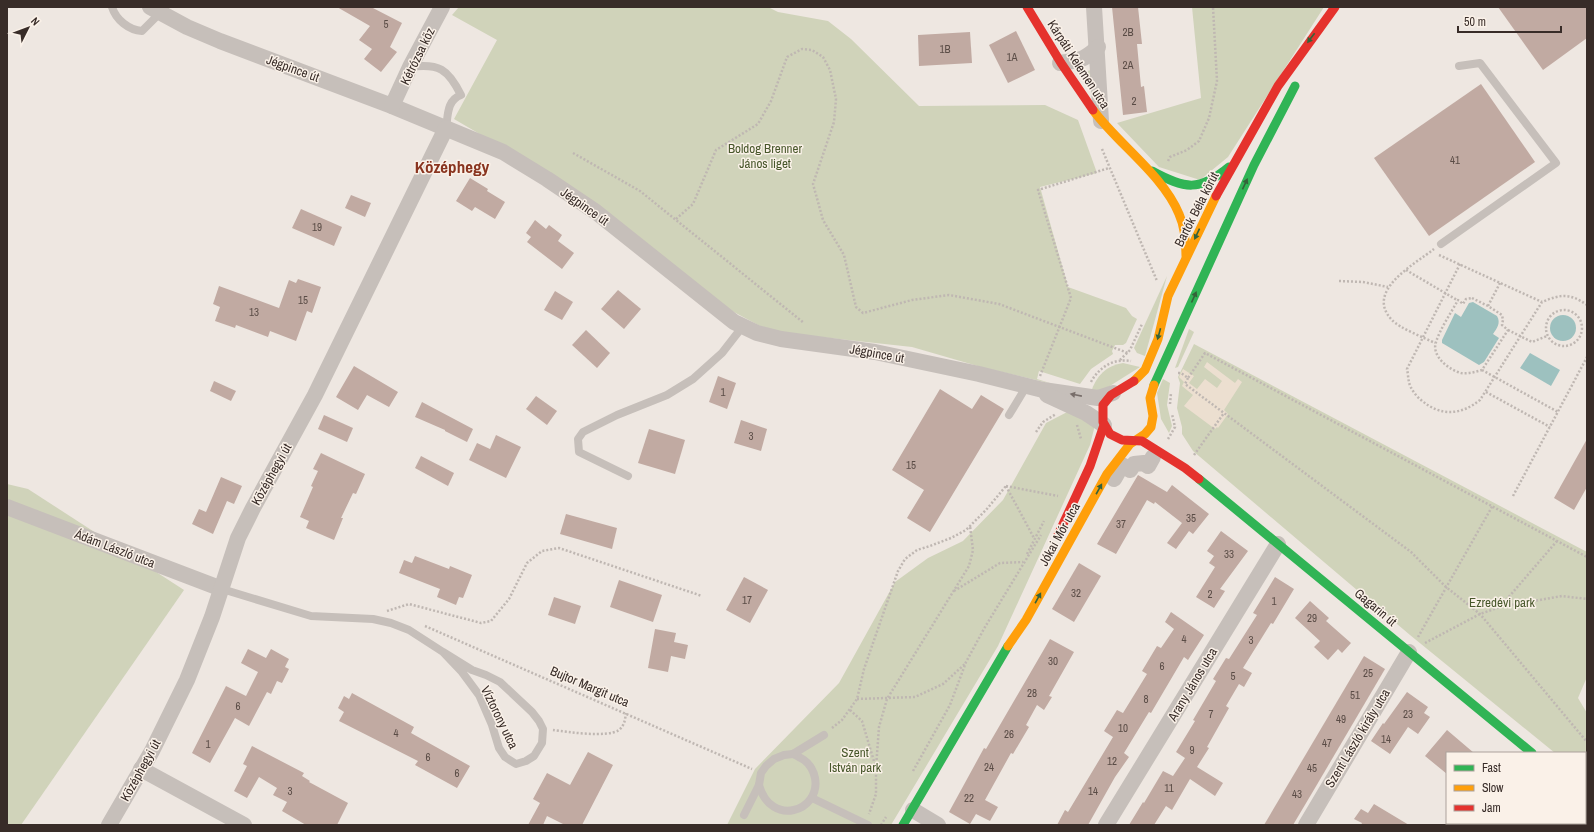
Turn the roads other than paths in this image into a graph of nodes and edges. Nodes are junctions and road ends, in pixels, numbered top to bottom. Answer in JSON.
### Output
{"nodes":[{"id":1,"x":112,"y":7,"type":"edge"},
{"id":2,"x":442,"y":7,"type":"edge"},
{"id":3,"x":1027,"y":7,"type":"edge"},
{"id":4,"x":1094,"y":7,"type":"edge"},
{"id":5,"x":1335,"y":7,"type":"edge"},
{"id":6,"x":1342,"y":7,"type":"edge"},
{"id":7,"x":155,"y":10,"type":"edge"},
{"id":8,"x":1098,"y":48,"type":"junction"},
{"id":9,"x":1314,"y":52,"type":"dead end"},
{"id":10,"x":1060,"y":63,"type":"junction"},
{"id":11,"x":1459,"y":66,"type":"dead end"},
{"id":12,"x":410,"y":67,"type":"junction"},
{"id":13,"x":1298,"y":81,"type":"dead end"},
{"id":14,"x":395,"y":100,"type":"junction"},
{"id":15,"x":1101,"y":121,"type":"junction"},
{"id":16,"x":446,"y":128,"type":"junction"},
{"id":17,"x":1235,"y":161,"type":"junction"},
{"id":18,"x":1147,"y":167,"type":"junction"},
{"id":19,"x":1180,"y":184,"type":"junction"},
{"id":20,"x":1191,"y":192,"type":"dead end"},
{"id":21,"x":1212,"y":209,"type":"junction"},
{"id":22,"x":1229,"y":219,"type":"junction"},
{"id":23,"x":1441,"y":244,"type":"road end"},
{"id":24,"x":1184,"y":261,"type":"junction"},
{"id":25,"x":742,"y":326,"type":"junction"},
{"id":26,"x":1022,"y":385,"type":"junction"},
{"id":27,"x":1117,"y":392,"type":"junction"},
{"id":28,"x":1152,"y":408,"type":"junction"},
{"id":29,"x":1009,"y":416,"type":"dead end"},
{"id":30,"x":1104,"y":425,"type":"junction"},
{"id":31,"x":1160,"y":430,"type":"dead end"},
{"id":32,"x":1135,"y":440,"type":"junction"},
{"id":33,"x":1176,"y":451,"type":"dead end"},
{"id":34,"x":1153,"y":457,"type":"dead end"},
{"id":35,"x":628,"y":476,"type":"dead end"},
{"id":36,"x":1203,"y":482,"type":"junction"},
{"id":37,"x":7,"y":508,"type":"edge"},
{"id":38,"x":1278,"y":544,"type":"junction"},
{"id":39,"x":1060,"y":545,"type":"junction"},
{"id":40,"x":1035,"y":584,"type":"dead end"},
{"id":41,"x":222,"y":589,"type":"junction"},
{"id":42,"x":1010,"y":643,"type":"junction"},
{"id":43,"x":443,"y":652,"type":"junction"},
{"id":44,"x":1409,"y":652,"type":"junction"},
{"id":45,"x":824,"y":735,"type":"road end"},
{"id":46,"x":1531,"y":752,"type":"edge"},
{"id":47,"x":793,"y":754,"type":"junction"},
{"id":48,"x":141,"y":769,"type":"junction"},
{"id":49,"x":759,"y":785,"type":"junction"},
{"id":50,"x":812,"y":798,"type":"junction"},
{"id":51,"x":913,"y":810,"type":"junction"},
{"id":52,"x":744,"y":815,"type":"dead end"},
{"id":53,"x":866,"y":824,"type":"edge"},
{"id":54,"x":109,"y":825,"type":"edge"},
{"id":55,"x":244,"y":825,"type":"edge"},
{"id":56,"x":904,"y":825,"type":"edge"},
{"id":57,"x":938,"y":825,"type":"edge"},
{"id":58,"x":1106,"y":825,"type":"edge"},
{"id":59,"x":1306,"y":825,"type":"edge"}],
"edges":[{"from":1,"to":7,"type":"lane"},
{"from":2,"to":12,"type":"street","name":"Kétrózsa köz"},
{"from":3,"to":10,"type":"street","name":"Kárpáti Kelemen utca"},
{"from":4,"to":8,"type":"street"},
{"from":5,"to":17,"type":"street","name":"Bartók Béla körút","one_way":true},
{"from":6,"to":9,"type":"street"},
{"from":7,"to":14,"type":"street","name":"Jégpince út"},
{"from":8,"to":10,"type":"street"},
{"from":8,"to":15,"type":"street"},
{"from":10,"to":15,"type":"street","name":"Kárpáti Kelemen utca"},
{"from":11,"to":23,"type":"lane"},
{"from":12,"to":14,"type":"street","name":"Kétrózsa köz"},
{"from":12,"to":16,"type":"lane"},
{"from":22,"to":13,"type":"street","one_way":true},
{"from":14,"to":16,"type":"street","name":"Jégpince út"},
{"from":15,"to":18,"type":"street","name":"Kárpáti Kelemen utca"},
{"from":16,"to":25,"type":"street","name":"Jégpince út"},
{"from":16,"to":41,"type":"street","name":"Középhegyi út"},
{"from":17,"to":19,"type":"street","name":"Kárpáti Kelemen utca"},
{"from":17,"to":21,"type":"street","name":"Bartók Béla körút"},
{"from":18,"to":19,"type":"street","name":"Kárpáti Kelemen utca"},
{"from":18,"to":24,"type":"street","name":"Kárpáti Kelemen utca"},
{"from":19,"to":20,"type":"street","name":"Kárpáti Kelemen utca"},
{"from":21,"to":22,"type":"street"},
{"from":21,"to":24,"type":"street","name":"Bartók Béla körút","one_way":true},
{"from":28,"to":22,"type":"street","one_way":true},
{"from":24,"to":27,"type":"street","name":"Bartók Béla körút","one_way":true},
{"from":25,"to":26,"type":"street","name":"Jégpince út"},
{"from":25,"to":35,"type":"lane"},
{"from":27,"to":26,"type":"street","name":"Jégpince út","one_way":true},
{"from":26,"to":29,"type":"lane"},
{"from":26,"to":30,"type":"street","name":"Jégpince út"},
{"from":27,"to":28,"type":"street"},
{"from":27,"to":30,"type":"street","name":"Bartók Béla körút"},
{"from":28,"to":31,"type":"street"},
{"from":28,"to":32,"type":"street"},
{"from":30,"to":32,"type":"street","name":"Gagarin út"},
{"from":30,"to":39,"type":"street","name":"Jókai Mór utca"},
{"from":32,"to":36,"type":"street","name":"Gagarin út"},
{"from":39,"to":32,"type":"street","name":"Jókai Mór utca","one_way":true},
{"from":33,"to":36,"type":"street","name":"Gagarin út"},
{"from":34,"to":39,"type":"street"},
{"from":36,"to":38,"type":"street","name":"Gagarin út"},
{"from":37,"to":41,"type":"street","name":"Ádám László utca"},
{"from":38,"to":44,"type":"street","name":"Gagarin út"},
{"from":38,"to":58,"type":"street","name":"Arany János utca"},
{"from":42,"to":39,"type":"street","name":"Jókai Mór utca","one_way":true},
{"from":40,"to":42,"type":"street","name":"Jókai Mór utca"},
{"from":41,"to":43,"type":"lane","name":"Víztorony utca"},
{"from":41,"to":48,"type":"street","name":"Középhegyi út"},
{"from":42,"to":51,"type":"street","name":"Jókai Mór utca"},
{"from":43,"to":43,"type":"lane","name":"Víztorony utca"},
{"from":44,"to":46,"type":"street","name":"Gagarin út"},
{"from":44,"to":59,"type":"street","name":"Szent László király utca"},
{"from":45,"to":47,"type":"lane"},
{"from":47,"to":49,"type":"lane"},
{"from":47,"to":50,"type":"lane"},
{"from":48,"to":54,"type":"street","name":"Középhegyi út"},
{"from":48,"to":55,"type":"street"},
{"from":49,"to":50,"type":"lane"},
{"from":49,"to":52,"type":"lane"},
{"from":50,"to":53,"type":"lane"},
{"from":51,"to":56,"type":"street","name":"Jókai Mór utca"},
{"from":51,"to":57,"type":"street"}]}
